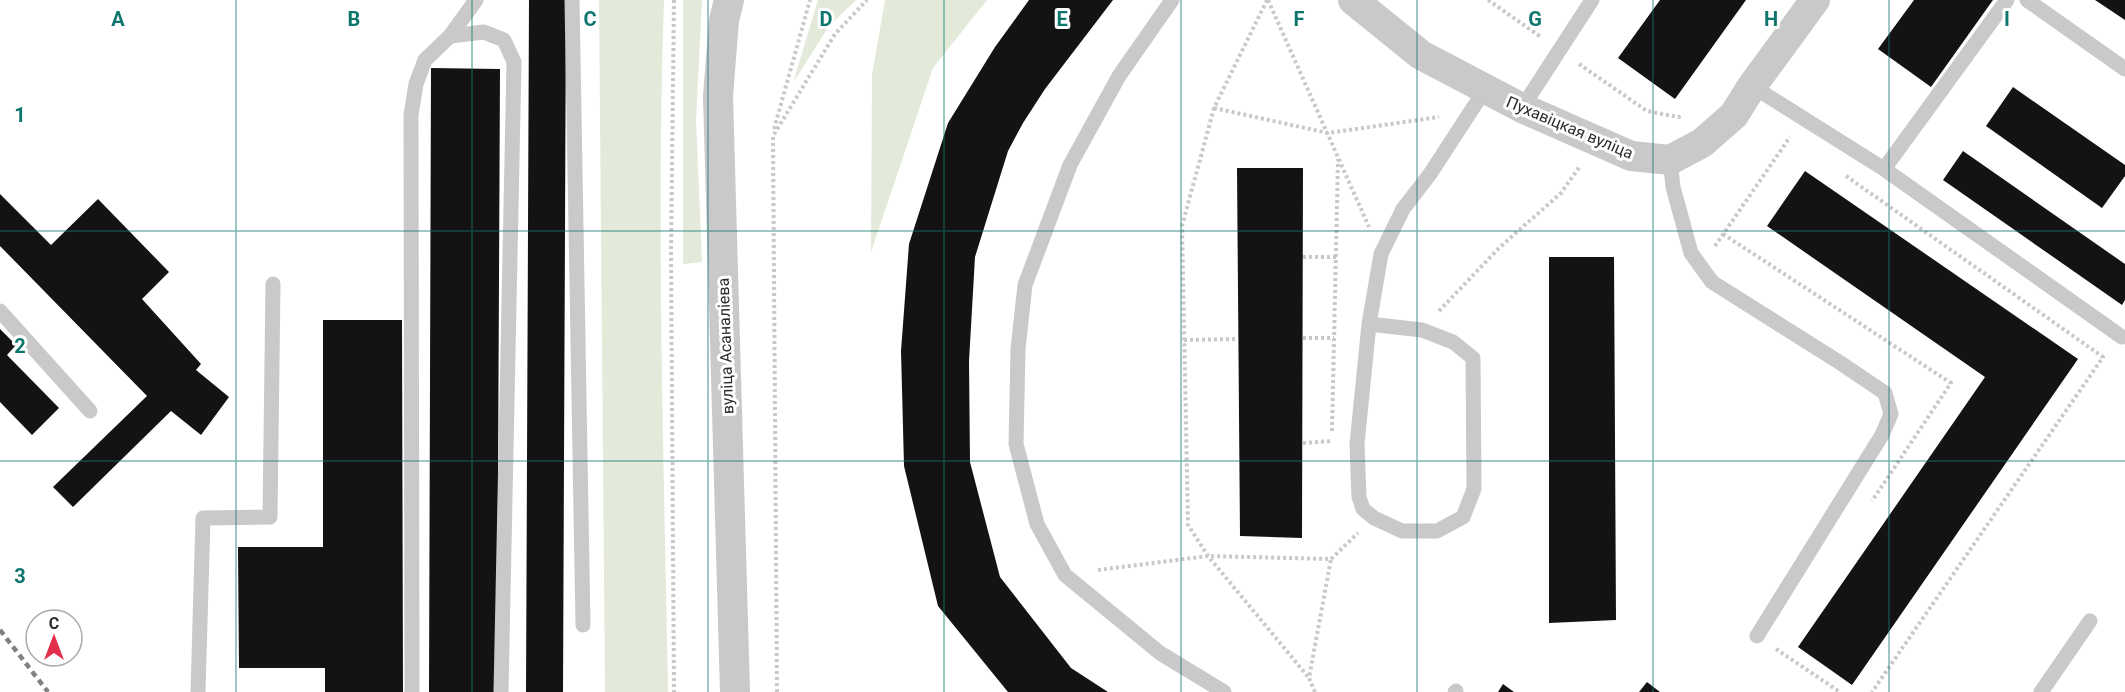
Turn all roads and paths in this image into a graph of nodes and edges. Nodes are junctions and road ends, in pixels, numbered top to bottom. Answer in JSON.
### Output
{"nodes":[{"id":1,"x":476,"y":0,"type":"edge"},
{"id":2,"x":572,"y":0,"type":"edge"},
{"id":3,"x":674,"y":0,"type":"edge"},
{"id":4,"x":729,"y":0,"type":"edge"},
{"id":5,"x":810,"y":0,"type":"edge"},
{"id":6,"x":867,"y":0,"type":"edge"},
{"id":7,"x":1172,"y":0,"type":"edge"},
{"id":8,"x":1268,"y":0,"type":"edge"},
{"id":9,"x":1353,"y":0,"type":"edge"},
{"id":10,"x":1488,"y":0,"type":"edge"},
{"id":11,"x":1592,"y":0,"type":"edge"},
{"id":12,"x":1815,"y":0,"type":"edge"},
{"id":13,"x":2007,"y":0,"type":"edge"},
{"id":14,"x":2027,"y":0,"type":"edge"},
{"id":15,"x":450,"y":36,"type":"junction"},
{"id":16,"x":1560,"y":51,"type":"junction"},
{"id":17,"x":2125,"y":69,"type":"edge"},
{"id":18,"x":1752,"y":86,"type":"junction"},
{"id":19,"x":1478,"y":100,"type":"junction"},
{"id":20,"x":1214,"y":108,"type":"junction"},
{"id":21,"x":1522,"y":108,"type":"junction"},
{"id":22,"x":1687,"y":114,"type":"dead end"},
{"id":23,"x":1328,"y":133,"type":"junction"},
{"id":24,"x":772,"y":136,"type":"junction"},
{"id":25,"x":1598,"y":141,"type":"junction"},
{"id":26,"x":1799,"y":143,"type":"dead end"},
{"id":27,"x":1338,"y":159,"type":"junction"},
{"id":28,"x":1670,"y":160,"type":"junction"},
{"id":29,"x":1884,"y":169,"type":"junction"},
{"id":30,"x":1839,"y":171,"type":"dead end"},
{"id":31,"x":1723,"y":234,"type":"junction"},
{"id":32,"x":1381,"y":254,"type":"junction"},
{"id":33,"x":1303,"y":257,"type":"dead end"},
{"id":34,"x":1336,"y":257,"type":"junction"},
{"id":35,"x":1701,"y":267,"type":"junction"},
{"id":36,"x":273,"y":284,"type":"dead end"},
{"id":37,"x":0,"y":311,"type":"edge"},
{"id":38,"x":1369,"y":324,"type":"junction"},
{"id":39,"x":1422,"y":330,"type":"junction"},
{"id":40,"x":2122,"y":338,"type":"dead end"},
{"id":41,"x":1238,"y":339,"type":"dead end"},
{"id":42,"x":1303,"y":339,"type":"dead end"},
{"id":43,"x":1334,"y":339,"type":"junction"},
{"id":44,"x":1184,"y":340,"type":"junction"},
{"id":45,"x":90,"y":411,"type":"dead end"},
{"id":46,"x":1302,"y":443,"type":"dead end"},
{"id":47,"x":1866,"y":510,"type":"dead end"},
{"id":48,"x":1374,"y":518,"type":"junction"},
{"id":49,"x":1208,"y":556,"type":"junction"},
{"id":50,"x":1331,"y":559,"type":"junction"},
{"id":51,"x":1065,"y":575,"type":"junction"},
{"id":52,"x":2090,"y":621,"type":"dead end"},
{"id":53,"x":583,"y":625,"type":"dead end"},
{"id":54,"x":1757,"y":636,"type":"joint"},
{"id":55,"x":1309,"y":678,"type":"junction"},
{"id":56,"x":198,"y":692,"type":"edge"},
{"id":57,"x":412,"y":692,"type":"edge"},
{"id":58,"x":501,"y":692,"type":"edge"},
{"id":59,"x":674,"y":692,"type":"edge"},
{"id":60,"x":735,"y":692,"type":"edge"},
{"id":61,"x":777,"y":692,"type":"edge"},
{"id":62,"x":1224,"y":692,"type":"edge"},
{"id":63,"x":1315,"y":692,"type":"edge"},
{"id":64,"x":1840,"y":692,"type":"edge"},
{"id":65,"x":1872,"y":692,"type":"edge"},
{"id":66,"x":2041,"y":692,"type":"edge"}],
"edges":[{"from":1,"to":15,"type":"lane"},
{"from":2,"to":53,"type":"lane"},
{"from":3,"to":59,"type":"path"},
{"from":4,"to":60,"type":"street","name":"вуліца Асаналіева"},
{"from":5,"to":24,"type":"path"},
{"from":6,"to":24,"type":"path"},
{"from":7,"to":51,"type":"lane"},
{"from":8,"to":20,"type":"path"},
{"from":8,"to":23,"type":"path"},
{"from":9,"to":19,"type":"street","name":"Пухавіцкая вуліца"},
{"from":10,"to":16,"type":"path"},
{"from":11,"to":16,"type":"lane"},
{"from":12,"to":18,"type":"street"},
{"from":13,"to":29,"type":"lane"},
{"from":14,"to":17,"type":"lane"},
{"from":15,"to":57,"type":"lane"},
{"from":15,"to":58,"type":"lane"},
{"from":16,"to":21,"type":"lane"},
{"from":16,"to":22,"type":"path"},
{"from":18,"to":28,"type":"street"},
{"from":18,"to":29,"type":"lane"},
{"from":19,"to":21,"type":"street","name":"Пухавіцкая вуліца"},
{"from":19,"to":23,"type":"path"},
{"from":19,"to":32,"type":"lane"},
{"from":20,"to":23,"type":"path"},
{"from":20,"to":44,"type":"path"},
{"from":21,"to":25,"type":"street","name":"Пухавіцкая вуліца"},
{"from":23,"to":27,"type":"path"},
{"from":24,"to":61,"type":"path"},
{"from":25,"to":28,"type":"street","name":"Пухавіцкая вуліца"},
{"from":25,"to":39,"type":"path"},
{"from":26,"to":31,"type":"path"},
{"from":27,"to":32,"type":"path"},
{"from":27,"to":34,"type":"path"},
{"from":28,"to":35,"type":"lane"},
{"from":29,"to":40,"type":"lane"},
{"from":30,"to":65,"type":"path"},
{"from":31,"to":35,"type":"path"},
{"from":31,"to":47,"type":"path"},
{"from":32,"to":38,"type":"lane"},
{"from":33,"to":34,"type":"path"},
{"from":34,"to":43,"type":"path"},
{"from":35,"to":54,"type":"lane"},
{"from":36,"to":56,"type":"lane"},
{"from":37,"to":45,"type":"lane"},
{"from":38,"to":39,"type":"lane"},
{"from":38,"to":48,"type":"lane"},
{"from":39,"to":48,"type":"lane"},
{"from":41,"to":44,"type":"path"},
{"from":42,"to":43,"type":"path"},
{"from":43,"to":46,"type":"path"},
{"from":44,"to":49,"type":"path"},
{"from":48,"to":50,"type":"path"},
{"from":49,"to":50,"type":"path"},
{"from":49,"to":51,"type":"path"},
{"from":49,"to":55,"type":"path"},
{"from":50,"to":55,"type":"path"},
{"from":51,"to":62,"type":"lane"},
{"from":52,"to":66,"type":"lane"},
{"from":54,"to":64,"type":"path"},
{"from":55,"to":63,"type":"path"}]}
